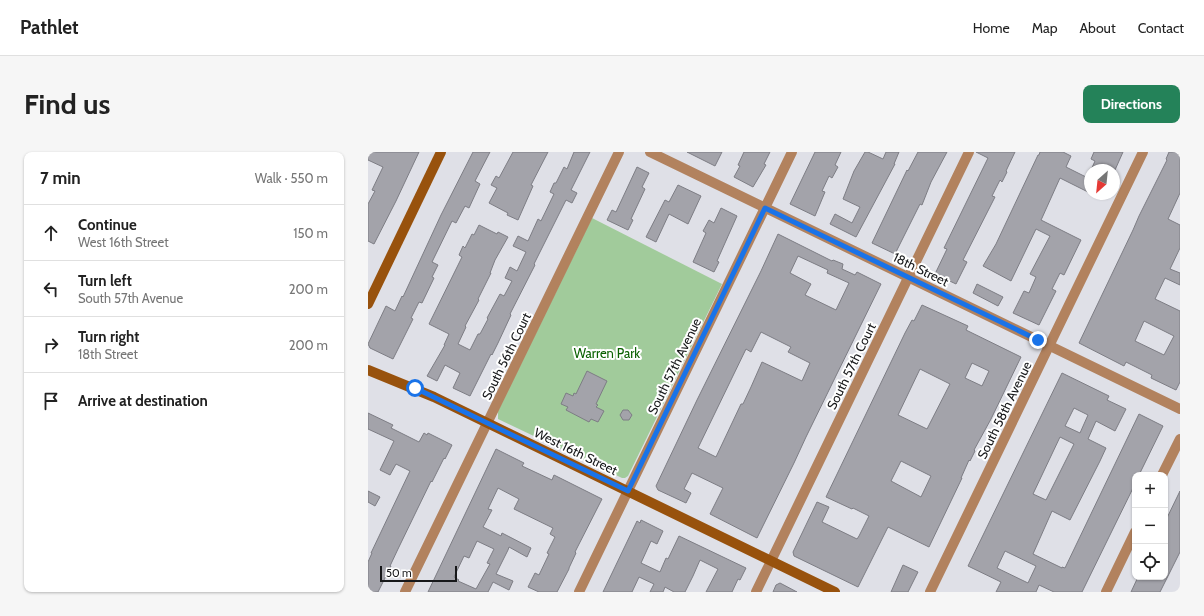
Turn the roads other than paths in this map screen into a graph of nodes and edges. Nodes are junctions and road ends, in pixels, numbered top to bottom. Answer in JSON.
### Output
{"nodes":[{"id":1,"x":441,"y":152,"type":"edge"},
{"id":2,"x":619,"y":152,"type":"edge"},
{"id":3,"x":650,"y":152,"type":"edge"},
{"id":4,"x":792,"y":152,"type":"edge"},
{"id":5,"x":969,"y":152,"type":"edge"},
{"id":6,"x":1143,"y":152,"type":"edge"},
{"id":7,"x":765,"y":208,"type":"junction"},
{"id":8,"x":908,"y":278,"type":"junction"},
{"id":9,"x":368,"y":304,"type":"edge"},
{"id":10,"x":1049,"y":346,"type":"junction"},
{"id":11,"x":368,"y":370,"type":"edge"},
{"id":12,"x":1180,"y":409,"type":"edge"},
{"id":13,"x":487,"y":423,"type":"junction"},
{"id":14,"x":1180,"y":439,"type":"edge"},
{"id":15,"x":1164,"y":472,"type":"edge"},
{"id":16,"x":628,"y":491,"type":"junction"},
{"id":17,"x":1132,"y":538,"type":"edge"},
{"id":18,"x":771,"y":561,"type":"junction"},
{"id":19,"x":405,"y":592,"type":"edge"},
{"id":20,"x":579,"y":592,"type":"edge"},
{"id":21,"x":756,"y":592,"type":"edge"},
{"id":22,"x":835,"y":592,"type":"edge"},
{"id":23,"x":930,"y":592,"type":"edge"},
{"id":24,"x":1106,"y":592,"type":"edge"}],
"edges":[{"from":1,"to":9,"type":"street"},
{"from":2,"to":13,"type":"street","name":"South 56th Court"},
{"from":3,"to":7,"type":"street","name":"18th Street"},
{"from":4,"to":7,"type":"street","name":"South 57th Avenue"},
{"from":5,"to":8,"type":"street","name":"South 57th Court"},
{"from":6,"to":10,"type":"street","name":"South 58th Avenue"},
{"from":7,"to":8,"type":"street","name":"18th Street"},
{"from":7,"to":16,"type":"street","name":"South 57th Avenue"},
{"from":8,"to":10,"type":"street","name":"18th Street"},
{"from":8,"to":18,"type":"street","name":"South 57th Court"},
{"from":10,"to":12,"type":"street","name":"18th Street"},
{"from":10,"to":23,"type":"street","name":"South 58th Avenue"},
{"from":11,"to":13,"type":"street","name":"West 16th Street"},
{"from":13,"to":16,"type":"street","name":"West 16th Street"},
{"from":13,"to":19,"type":"street","name":"South 56th Court"},
{"from":14,"to":15,"type":"street"},
{"from":16,"to":18,"type":"street","name":"West 16th Street"},
{"from":16,"to":20,"type":"street","name":"South 57th Avenue"},
{"from":17,"to":24,"type":"street"},
{"from":18,"to":21,"type":"street","name":"South 57th Court"},
{"from":18,"to":22,"type":"street","name":"West 16th Street"}]}
